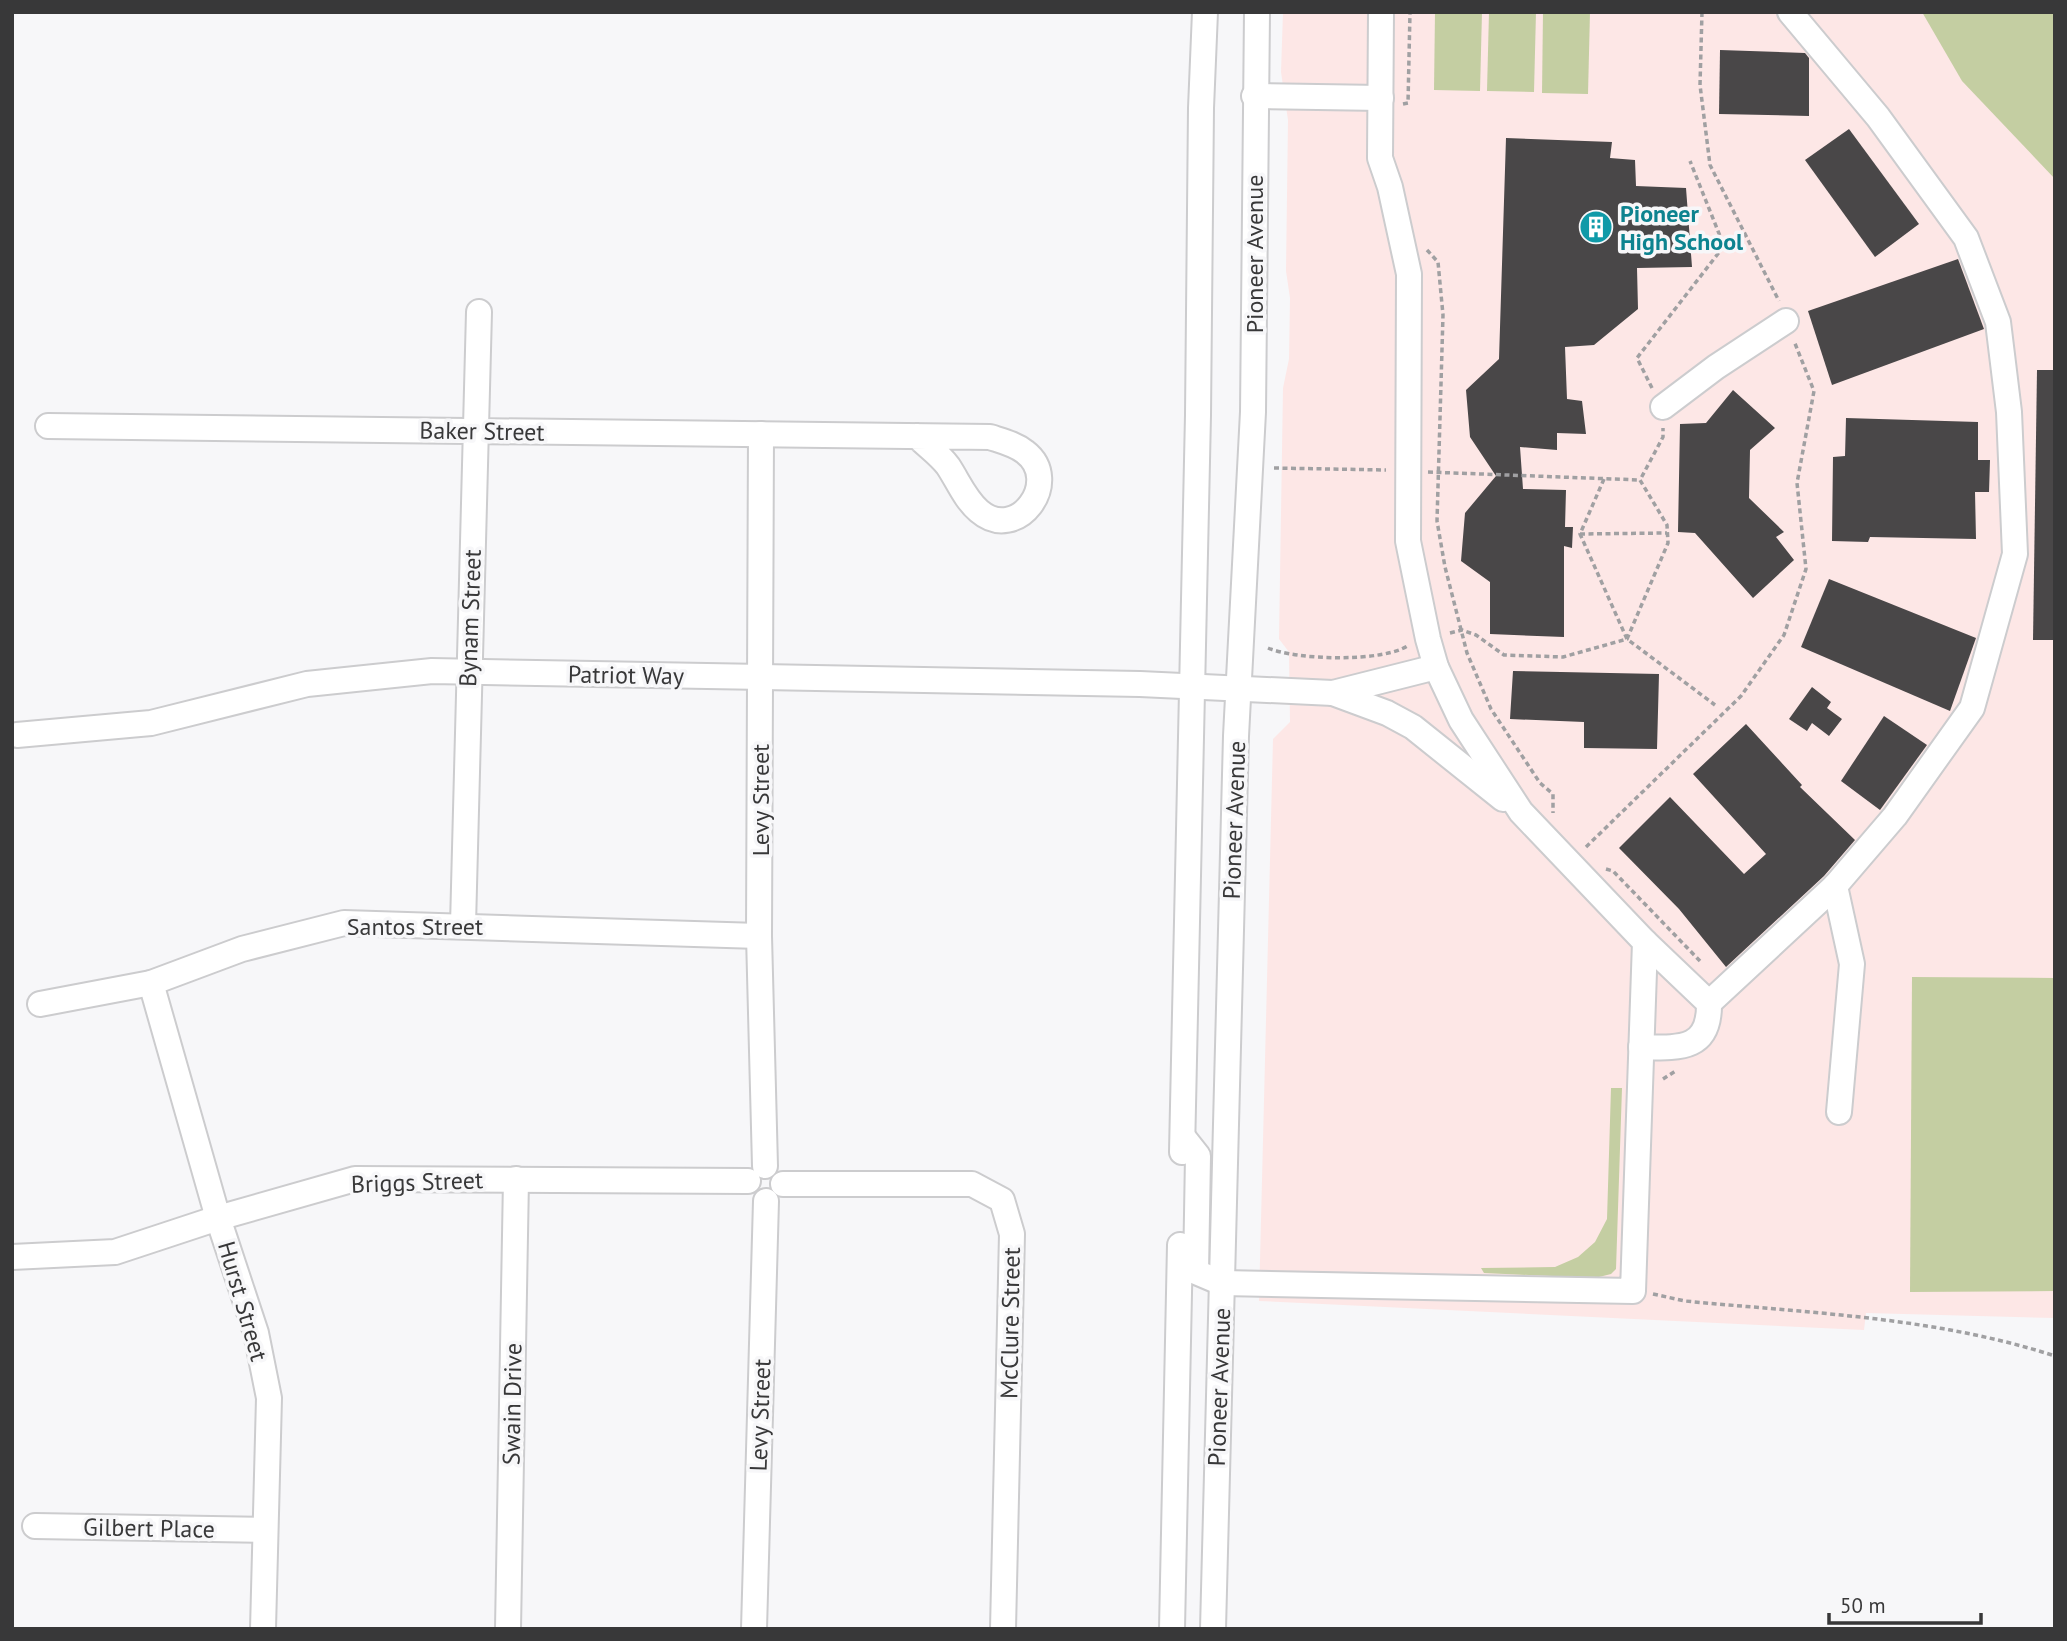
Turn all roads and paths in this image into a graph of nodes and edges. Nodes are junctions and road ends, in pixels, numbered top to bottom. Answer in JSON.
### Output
{"nodes":[{"id":1,"x":1205,"y":12,"type":"edge"},
{"id":2,"x":1256,"y":12,"type":"edge"},
{"id":3,"x":1381,"y":12,"type":"edge"},
{"id":4,"x":1410,"y":12,"type":"edge"},
{"id":5,"x":1702,"y":12,"type":"edge"},
{"id":6,"x":1790,"y":12,"type":"edge"},
{"id":7,"x":1254,"y":96,"type":"junction"},
{"id":8,"x":1381,"y":98,"type":"junction"},
{"id":9,"x":1408,"y":103,"type":"dead end"},
{"id":10,"x":1690,"y":161,"type":"dead end"},
{"id":11,"x":1425,"y":248,"type":"dead end"},
{"id":12,"x":479,"y":312,"type":"dead end"},
{"id":13,"x":1786,"y":321,"type":"junction"},
{"id":14,"x":1662,"y":407,"type":"junction"},
{"id":15,"x":48,"y":426,"type":"dead end"},
{"id":16,"x":477,"y":431,"type":"junction"},
{"id":17,"x":761,"y":434,"type":"junction"},
{"id":18,"x":917,"y":436,"type":"junction"},
{"id":19,"x":1274,"y":468,"type":"dead end"},
{"id":20,"x":1393,"y":470,"type":"junction"},
{"id":21,"x":1440,"y":473,"type":"junction"},
{"id":22,"x":1604,"y":480,"type":"junction"},
{"id":23,"x":1640,"y":480,"type":"junction"},
{"id":24,"x":1667,"y":533,"type":"junction"},
{"id":25,"x":1580,"y":534,"type":"junction"},
{"id":26,"x":1462,"y":630,"type":"junction"},
{"id":27,"x":1627,"y":639,"type":"junction"},
{"id":28,"x":1415,"y":640,"type":"junction"},
{"id":29,"x":1268,"y":648,"type":"dead end"},
{"id":30,"x":1436,"y":667,"type":"junction"},
{"id":31,"x":468,"y":671,"type":"junction"},
{"id":32,"x":761,"y":678,"type":"junction"},
{"id":33,"x":1193,"y":686,"type":"junction"},
{"id":34,"x":1240,"y":689,"type":"junction"},
{"id":35,"x":1333,"y":693,"type":"junction"},
{"id":36,"x":1715,"y":705,"type":"dead end"},
{"id":37,"x":14,"y":735,"type":"edge"},
{"id":38,"x":1521,"y":812,"type":"junction"},
{"id":39,"x":1553,"y":821,"type":"dead end"},
{"id":40,"x":1569,"y":863,"type":"junction"},
{"id":41,"x":1603,"y":869,"type":"dead end"},
{"id":42,"x":1835,"y":886,"type":"junction"},
{"id":43,"x":463,"y":925,"type":"junction"},
{"id":44,"x":759,"y":936,"type":"junction"},
{"id":45,"x":1645,"y":942,"type":"junction"},
{"id":46,"x":150,"y":983,"type":"junction"},
{"id":47,"x":1716,"y":995,"type":"junction"},
{"id":48,"x":40,"y":1004,"type":"dead end"},
{"id":49,"x":1641,"y":1047,"type":"junction"},
{"id":50,"x":1679,"y":1069,"type":"dead end"},
{"id":51,"x":1656,"y":1086,"type":"dead end"},
{"id":52,"x":1839,"y":1112,"type":"dead end"},
{"id":53,"x":1183,"y":1137,"type":"junction"},
{"id":54,"x":756,"y":1174,"type":"junction"},
{"id":55,"x":516,"y":1179,"type":"junction"},
{"id":56,"x":775,"y":1193,"type":"junction"},
{"id":57,"x":218,"y":1218,"type":"junction"},
{"id":58,"x":12,"y":1257,"type":"edge"},
{"id":59,"x":1222,"y":1283,"type":"junction"},
{"id":60,"x":1633,"y":1291,"type":"junction"},
{"id":61,"x":2055,"y":1356,"type":"edge"},
{"id":62,"x":35,"y":1526,"type":"dead end"},
{"id":63,"x":264,"y":1530,"type":"junction"},
{"id":64,"x":263,"y":1629,"type":"edge"},
{"id":65,"x":508,"y":1629,"type":"edge"},
{"id":66,"x":754,"y":1629,"type":"edge"},
{"id":67,"x":1003,"y":1629,"type":"edge"},
{"id":68,"x":1172,"y":1629,"type":"edge"},
{"id":69,"x":1213,"y":1629,"type":"edge"}],
"edges":[{"from":1,"to":33,"type":"street","name":"Pioneer Avenue"},
{"from":2,"to":7,"type":"street","name":"Pioneer Avenue"},
{"from":3,"to":8,"type":"street"},
{"from":4,"to":9,"type":"path"},
{"from":5,"to":13,"type":"path"},
{"from":6,"to":42,"type":"street"},
{"from":7,"to":8,"type":"street"},
{"from":7,"to":34,"type":"street","name":"Pioneer Avenue"},
{"from":8,"to":20,"type":"street"},
{"from":10,"to":14,"type":"path"},
{"from":11,"to":21,"type":"path"},
{"from":12,"to":16,"type":"street","name":"Bynam Street"},
{"from":13,"to":14,"type":"street"},
{"from":13,"to":40,"type":"path"},
{"from":14,"to":23,"type":"path"},
{"from":15,"to":16,"type":"street","name":"Baker Street"},
{"from":16,"to":17,"type":"street","name":"Baker Street"},
{"from":16,"to":31,"type":"street","name":"Bynam Street"},
{"from":17,"to":18,"type":"street","name":"Baker Street"},
{"from":17,"to":32,"type":"street","name":"Levy Street"},
{"from":18,"to":18,"type":"street","name":"Baker Street"},
{"from":19,"to":20,"type":"path"},
{"from":20,"to":21,"type":"path"},
{"from":20,"to":28,"type":"street"},
{"from":21,"to":22,"type":"path"},
{"from":21,"to":26,"type":"path"},
{"from":22,"to":23,"type":"path"},
{"from":22,"to":25,"type":"path"},
{"from":23,"to":24,"type":"path"},
{"from":24,"to":25,"type":"path"},
{"from":24,"to":27,"type":"path"},
{"from":25,"to":27,"type":"path"},
{"from":26,"to":27,"type":"path"},
{"from":26,"to":28,"type":"path"},
{"from":26,"to":39,"type":"path"},
{"from":27,"to":36,"type":"path"},
{"from":28,"to":29,"type":"path"},
{"from":28,"to":30,"type":"street"},
{"from":30,"to":35,"type":"street"},
{"from":30,"to":38,"type":"street"},
{"from":31,"to":32,"type":"street","name":"Patriot Way"},
{"from":31,"to":37,"type":"street","name":"Patriot Way"},
{"from":31,"to":43,"type":"street","name":"Bynam Street"},
{"from":32,"to":33,"type":"street","name":"Patriot Way"},
{"from":32,"to":44,"type":"street","name":"Levy Street"},
{"from":33,"to":34,"type":"street","name":"Patriot Way"},
{"from":33,"to":53,"type":"street","name":"Pioneer Avenue"},
{"from":34,"to":35,"type":"street","name":"Patriot Way"},
{"from":34,"to":59,"type":"street","name":"Pioneer Avenue"},
{"from":35,"to":38,"type":"street"},
{"from":38,"to":40,"type":"street"},
{"from":40,"to":45,"type":"street"},
{"from":41,"to":47,"type":"path"},
{"from":42,"to":47,"type":"street"},
{"from":42,"to":52,"type":"street"},
{"from":43,"to":44,"type":"street","name":"Santos Street"},
{"from":43,"to":46,"type":"street","name":"Santos Street"},
{"from":44,"to":54,"type":"street","name":"Levy Street"},
{"from":45,"to":47,"type":"street"},
{"from":45,"to":49,"type":"street"},
{"from":46,"to":48,"type":"street","name":"Santos Street"},
{"from":46,"to":57,"type":"street","name":"Hurst Street"},
{"from":47,"to":49,"type":"street"},
{"from":49,"to":60,"type":"street"},
{"from":50,"to":51,"type":"path"},
{"from":53,"to":59,"type":"street"},
{"from":53,"to":68,"type":"street","name":"Pioneer Avenue"},
{"from":54,"to":55,"type":"street","name":"Briggs Street"},
{"from":54,"to":56,"type":"street"},
{"from":55,"to":57,"type":"street","name":"Briggs Street"},
{"from":55,"to":65,"type":"street","name":"Swain Drive"},
{"from":56,"to":66,"type":"street","name":"Levy Street"},
{"from":56,"to":67,"type":"street","name":"McClure Street"},
{"from":57,"to":58,"type":"street","name":"Briggs Street"},
{"from":57,"to":63,"type":"street","name":"Hurst Street"},
{"from":59,"to":60,"type":"street"},
{"from":59,"to":69,"type":"street","name":"Pioneer Avenue"},
{"from":60,"to":61,"type":"path"},
{"from":62,"to":63,"type":"street","name":"Gilbert Place"},
{"from":63,"to":64,"type":"street","name":"Hurst Street"}]}
